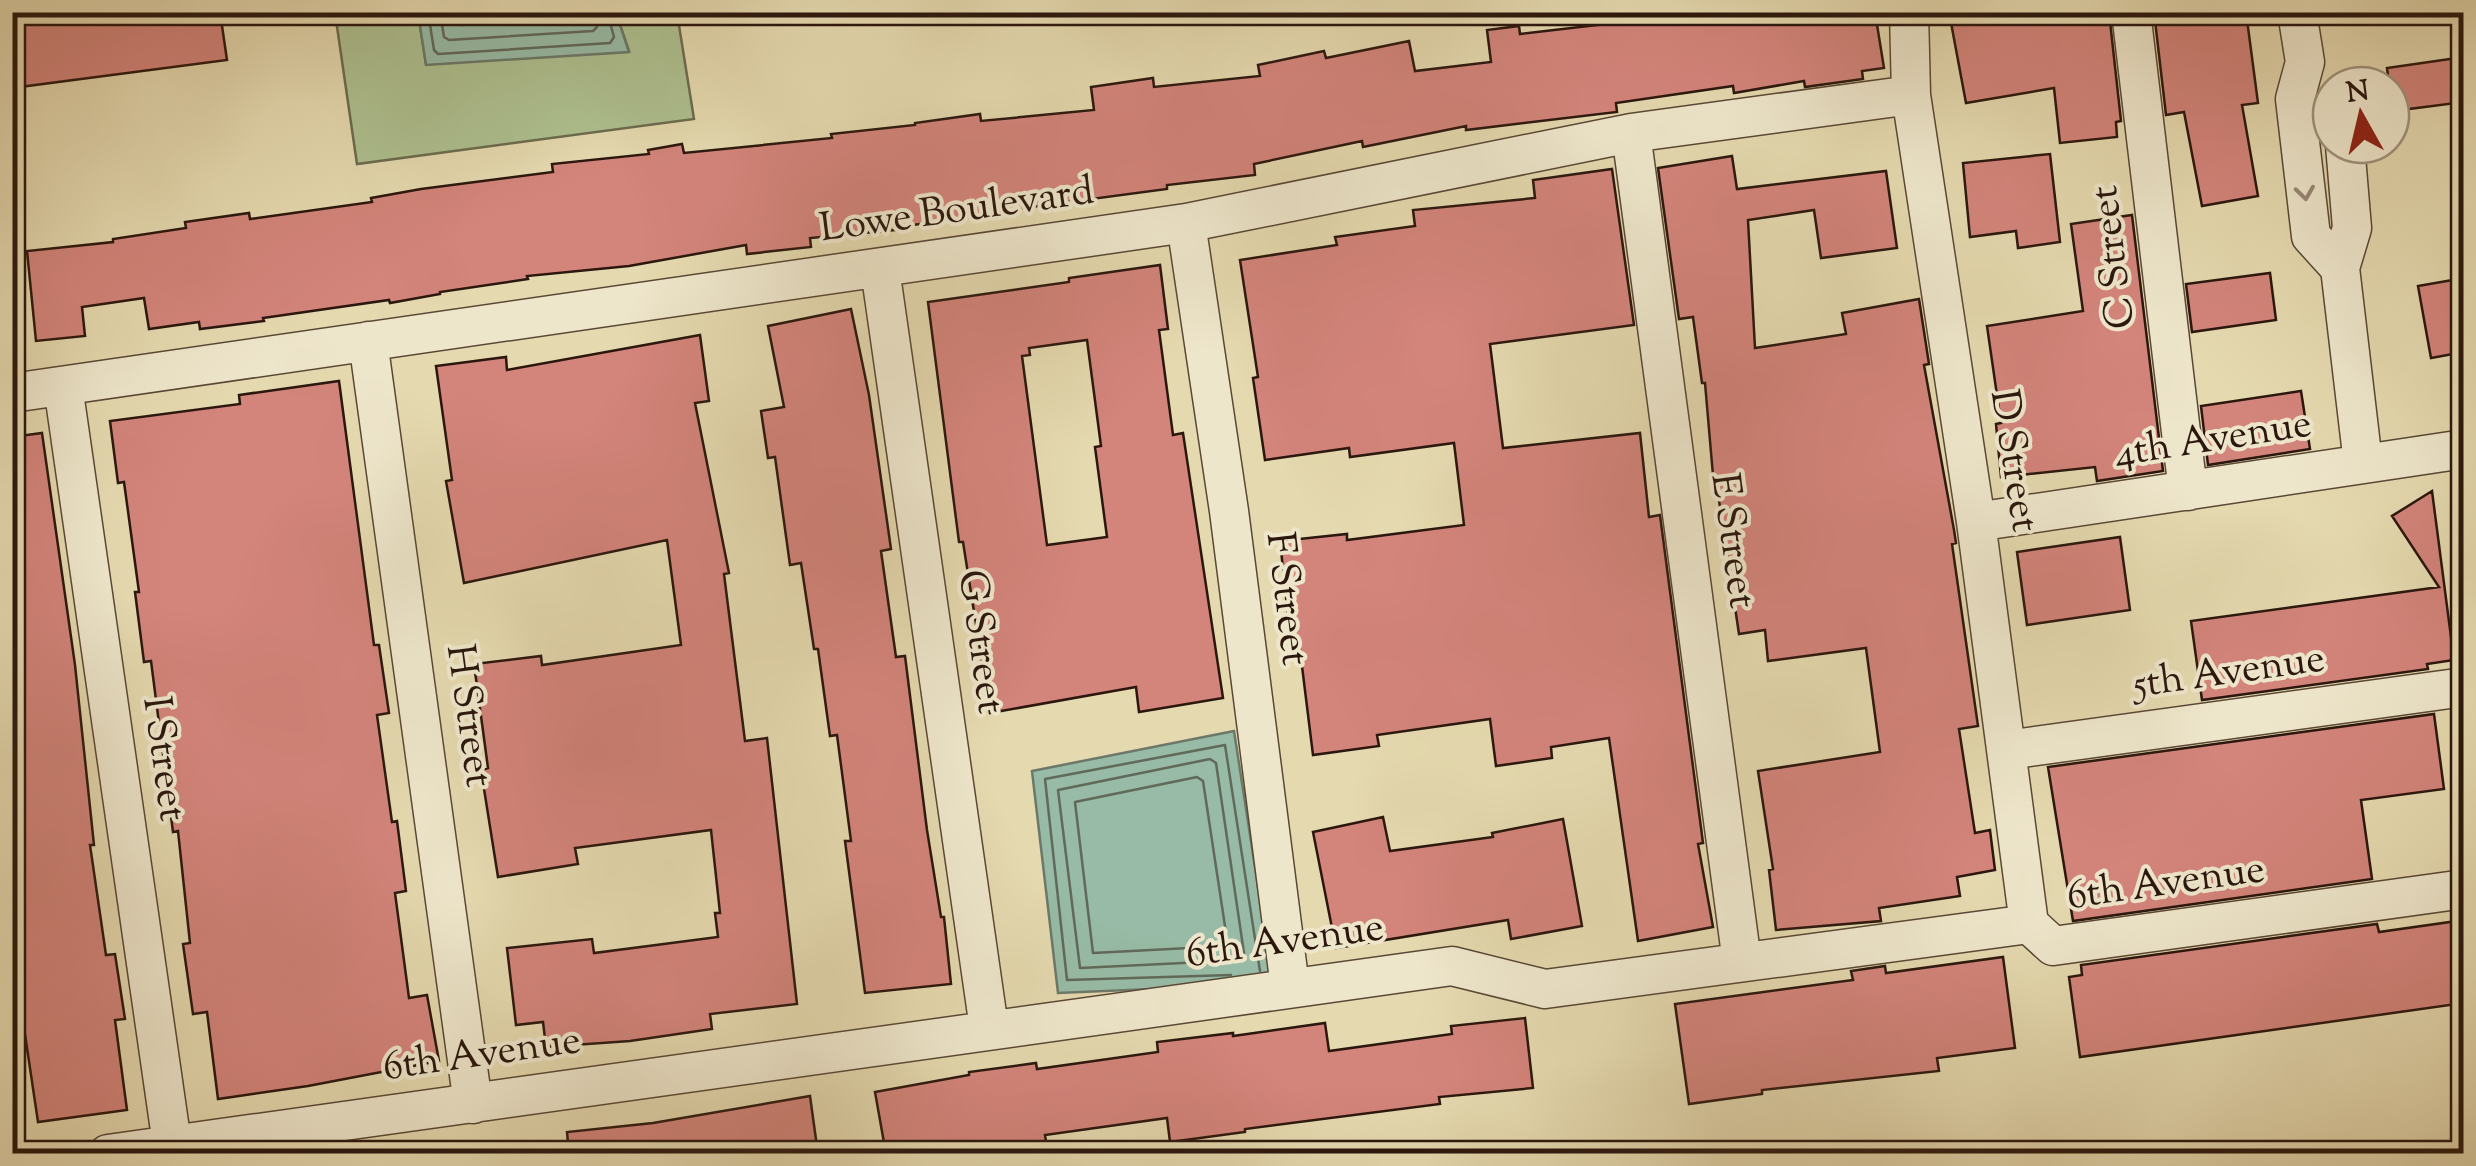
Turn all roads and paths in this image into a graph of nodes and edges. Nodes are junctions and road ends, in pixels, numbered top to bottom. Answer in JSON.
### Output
{"nodes":[{"id":1,"x":1909,"y":12,"type":"edge"},
{"id":2,"x":2131,"y":12,"type":"edge"},
{"id":3,"x":2298,"y":12,"type":"edge"},
{"id":4,"x":2315,"y":65,"type":"edge"},
{"id":5,"x":2311,"y":82,"type":"edge"},
{"id":6,"x":1910,"y":95,"type":"junction"},
{"id":7,"x":1630,"y":134,"type":"junction"},
{"id":8,"x":2347,"y":165,"type":"edge"},
{"id":9,"x":1186,"y":223,"type":"junction"},
{"id":10,"x":2340,"y":268,"type":"junction"},
{"id":11,"x":880,"y":269,"type":"junction"},
{"id":12,"x":368,"y":341,"type":"junction"},
{"id":13,"x":63,"y":386,"type":"junction"},
{"id":14,"x":12,"y":393,"type":"edge"},
{"id":15,"x":2464,"y":449,"type":"edge"},
{"id":16,"x":2364,"y":463,"type":"junction"},
{"id":17,"x":2188,"y":491,"type":"junction"},
{"id":18,"x":1976,"y":522,"type":"junction"},
{"id":19,"x":2464,"y":687,"type":"edge"},
{"id":20,"x":2007,"y":750,"type":"junction"},
{"id":21,"x":2464,"y":889,"type":"edge"},
{"id":22,"x":2029,"y":924,"type":"junction"},
{"id":23,"x":1742,"y":962,"type":"junction"},
{"id":24,"x":1290,"y":987,"type":"junction"},
{"id":25,"x":989,"y":1028,"type":"junction"},
{"id":26,"x":474,"y":1104,"type":"junction"},
{"id":27,"x":172,"y":1144,"type":"junction"},
{"id":28,"x":108,"y":1154,"type":"edge"}],
"edges":[{"from":1,"to":6,"type":"street","name":"D Street"},
{"from":2,"to":17,"type":"street","name":"C Street"},
{"from":3,"to":4,"type":"street"},
{"from":5,"to":10,"type":"street","one_way":true},
{"from":6,"to":7,"type":"street","name":"Lowe Boulevard"},
{"from":6,"to":18,"type":"street","name":"D Street"},
{"from":7,"to":9,"type":"street","name":"Lowe Boulevard"},
{"from":7,"to":23,"type":"street","name":"E Street"},
{"from":8,"to":10,"type":"street"},
{"from":9,"to":11,"type":"street","name":"Lowe Boulevard"},
{"from":9,"to":24,"type":"street","name":"F Street"},
{"from":10,"to":16,"type":"street"},
{"from":11,"to":12,"type":"street","name":"Lowe Boulevard"},
{"from":11,"to":25,"type":"street","name":"G Street"},
{"from":12,"to":13,"type":"street","name":"Lowe Boulevard"},
{"from":12,"to":26,"type":"street","name":"H Street"},
{"from":13,"to":14,"type":"street","name":"Lowe Boulevard"},
{"from":13,"to":27,"type":"street","name":"I Street"},
{"from":15,"to":16,"type":"street","name":"4th Avenue"},
{"from":16,"to":17,"type":"street","name":"4th Avenue"},
{"from":17,"to":18,"type":"street","name":"4th Avenue"},
{"from":18,"to":20,"type":"street","name":"D Street"},
{"from":19,"to":20,"type":"street","name":"5th Avenue"},
{"from":20,"to":22,"type":"street","name":"D Street"},
{"from":21,"to":22,"type":"street","name":"6th Avenue"},
{"from":22,"to":23,"type":"street","name":"6th Avenue"},
{"from":23,"to":24,"type":"street","name":"6th Avenue"},
{"from":24,"to":25,"type":"street","name":"6th Avenue"},
{"from":25,"to":26,"type":"street","name":"6th Avenue"},
{"from":26,"to":27,"type":"street","name":"6th Avenue"},
{"from":27,"to":28,"type":"street","name":"6th Avenue"}]}
